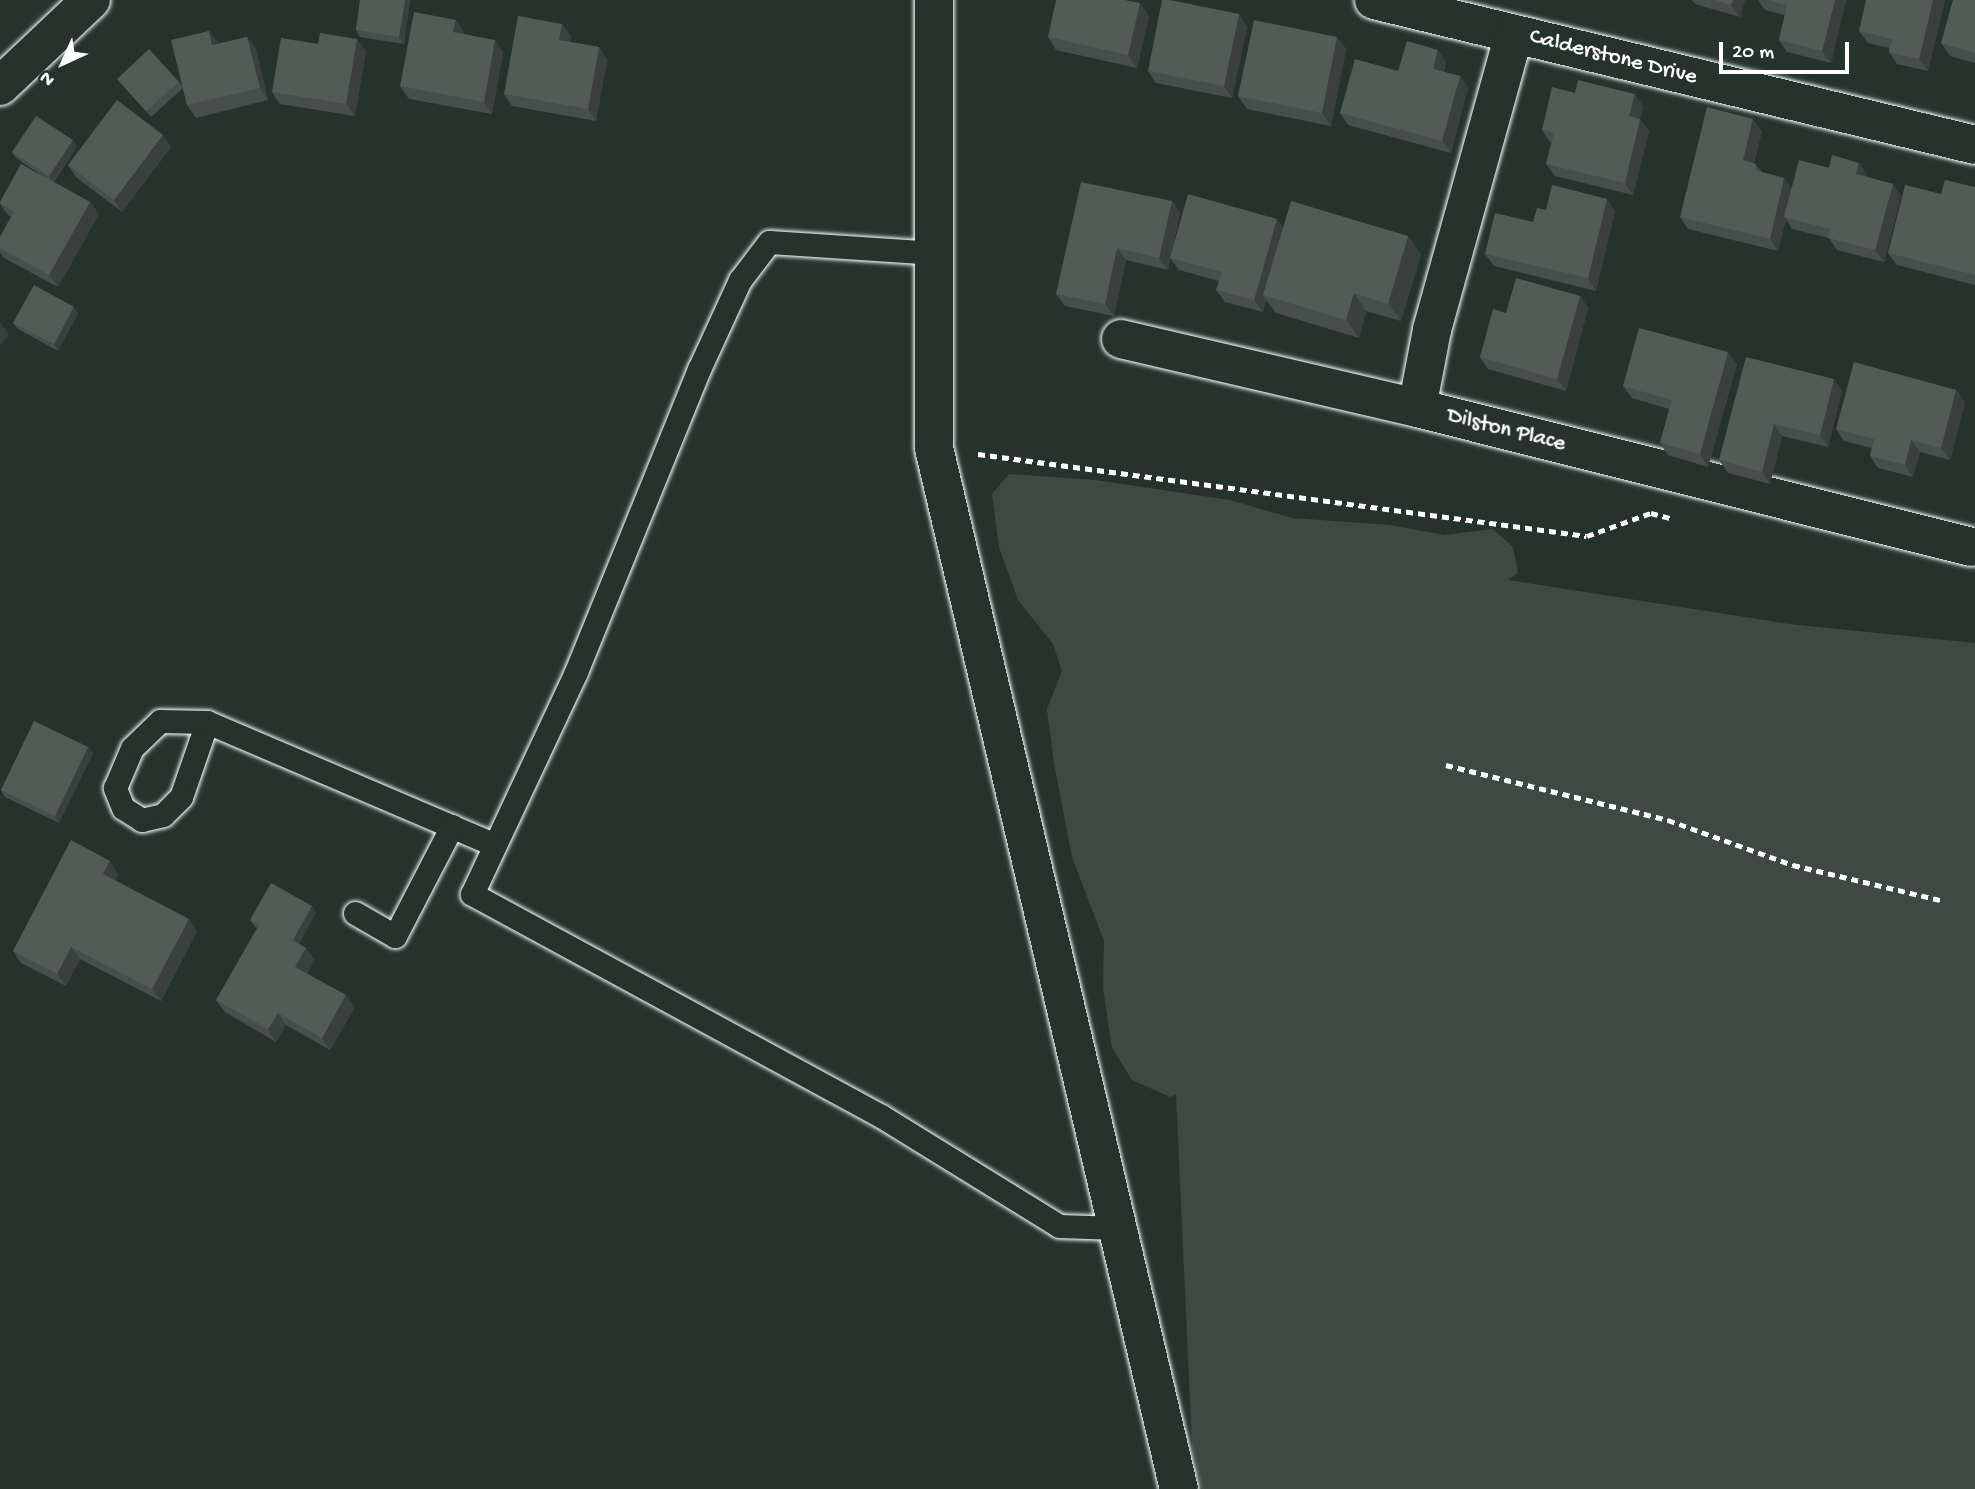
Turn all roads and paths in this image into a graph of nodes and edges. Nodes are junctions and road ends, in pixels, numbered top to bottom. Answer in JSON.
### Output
{"nodes":[{"id":1,"x":91,"y":0,"type":"edge"},
{"id":2,"x":934,"y":0,"type":"edge"},
{"id":3,"x":1374,"y":0,"type":"edge"},
{"id":4,"x":1514,"y":34,"type":"junction"},
{"id":5,"x":0,"y":86,"type":"edge"},
{"id":6,"x":1975,"y":145,"type":"edge"},
{"id":7,"x":936,"y":253,"type":"junction"},
{"id":8,"x":1121,"y":339,"type":"dead end"},
{"id":9,"x":1417,"y":408,"type":"junction"},
{"id":10,"x":934,"y":448,"type":"junction"},
{"id":11,"x":1678,"y":520,"type":"dead end"},
{"id":12,"x":1974,"y":540,"type":"edge"},
{"id":13,"x":207,"y":723,"type":"junction"},
{"id":14,"x":1446,"y":765,"type":"dead end"},
{"id":15,"x":452,"y":826,"type":"junction"},
{"id":16,"x":495,"y":845,"type":"junction"},
{"id":17,"x":1944,"y":901,"type":"dead end"},
{"id":18,"x":355,"y":913,"type":"dead end"},
{"id":19,"x":1118,"y":1228,"type":"junction"},
{"id":20,"x":1179,"y":1489,"type":"edge"}],
"edges":[{"from":1,"to":5,"type":"street"},
{"from":2,"to":7,"type":"street"},
{"from":3,"to":4,"type":"street","name":"Calderstone Drive"},
{"from":4,"to":6,"type":"street","name":"Calderstone Drive"},
{"from":4,"to":9,"type":"street","name":"Dilston Place"},
{"from":7,"to":10,"type":"street"},
{"from":7,"to":16,"type":"lane"},
{"from":8,"to":9,"type":"street"},
{"from":9,"to":12,"type":"street","name":"Dilston Place"},
{"from":10,"to":11,"type":"path"},
{"from":10,"to":19,"type":"street"},
{"from":13,"to":13,"type":"lane"},
{"from":13,"to":15,"type":"lane"},
{"from":14,"to":17,"type":"path"},
{"from":15,"to":16,"type":"lane"},
{"from":15,"to":18,"type":"lane"},
{"from":16,"to":19,"type":"lane"},
{"from":19,"to":20,"type":"street"}]}
